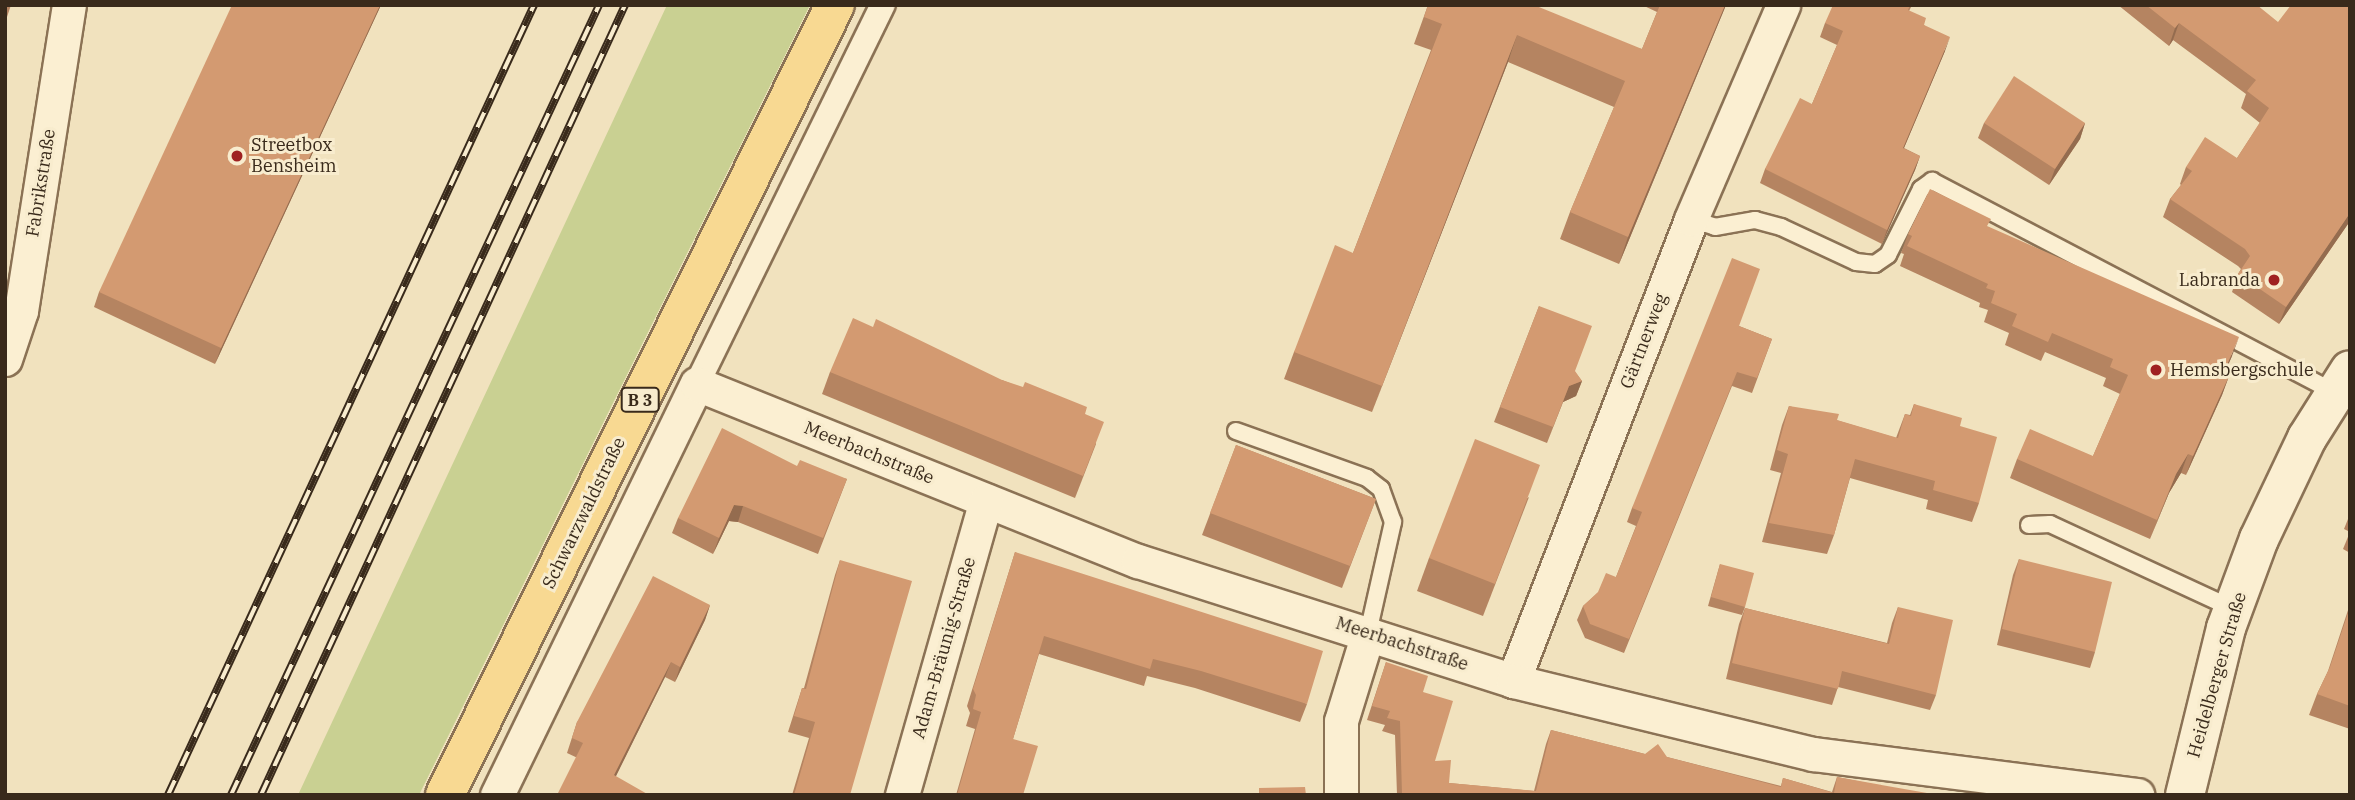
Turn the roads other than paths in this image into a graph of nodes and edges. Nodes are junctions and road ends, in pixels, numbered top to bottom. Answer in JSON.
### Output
{"nodes":[{"id":1,"x":69,"y":5,"type":"edge"},
{"id":2,"x":835,"y":5,"type":"edge"},
{"id":3,"x":883,"y":5,"type":"edge"},
{"id":4,"x":1783,"y":5,"type":"edge"},
{"id":5,"x":1691,"y":219,"type":"junction"},
{"id":6,"x":5,"y":359,"type":"edge"},
{"id":7,"x":2343,"y":381,"type":"edge"},
{"id":8,"x":697,"y":384,"type":"junction"},
{"id":9,"x":1236,"y":431,"type":"dead end"},
{"id":10,"x":986,"y":501,"type":"junction"},
{"id":11,"x":2029,"y":524,"type":"dead end"},
{"id":12,"x":2234,"y":609,"type":"junction"},
{"id":13,"x":1368,"y":632,"type":"junction"},
{"id":14,"x":1513,"y":681,"type":"junction"},
{"id":15,"x":445,"y":795,"type":"edge"},
{"id":16,"x":497,"y":795,"type":"edge"},
{"id":17,"x":902,"y":795,"type":"edge"},
{"id":18,"x":1341,"y":795,"type":"edge"},
{"id":19,"x":2137,"y":795,"type":"edge"},
{"id":20,"x":2185,"y":795,"type":"edge"}],
"edges":[{"from":1,"to":6,"type":"street","name":"Fabrikstraße"},
{"from":2,"to":15,"type":"main road","name":"Schwarzwaldstraße","number":"B 3"},
{"from":3,"to":8,"type":"street"},
{"from":4,"to":5,"type":"street","name":"Gärtnerweg"},
{"from":5,"to":7,"type":"lane"},
{"from":5,"to":14,"type":"street","name":"Gärtnerweg"},
{"from":7,"to":12,"type":"street","name":"Heidelberger Straße"},
{"from":8,"to":10,"type":"street","name":"Meerbachstraße"},
{"from":8,"to":16,"type":"street"},
{"from":9,"to":13,"type":"lane"},
{"from":10,"to":13,"type":"street","name":"Meerbachstraße"},
{"from":10,"to":17,"type":"street","name":"Adam-Bräunig-Straße"},
{"from":11,"to":12,"type":"lane"},
{"from":12,"to":20,"type":"street","name":"Heidelberger Straße"},
{"from":13,"to":14,"type":"street","name":"Meerbachstraße"},
{"from":13,"to":18,"type":"street"},
{"from":14,"to":19,"type":"street","name":"Meerbachstraße"}]}
